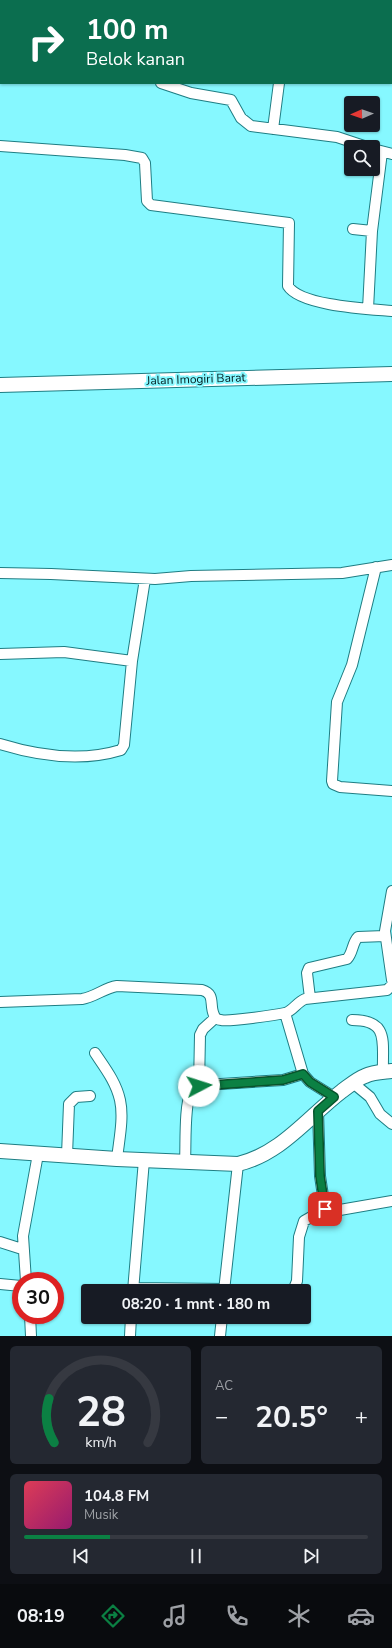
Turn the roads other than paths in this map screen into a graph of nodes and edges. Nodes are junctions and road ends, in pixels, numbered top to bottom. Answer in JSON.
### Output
{"nodes":[{"id":1,"x":164,"y":84,"type":"edge"},
{"id":2,"x":279,"y":84,"type":"edge"},
{"id":3,"x":273,"y":129,"type":"junction"},
{"id":4,"x":346,"y":140,"type":"edge"},
{"id":5,"x":0,"y":146,"type":"edge"},
{"id":6,"x":382,"y":152,"type":"edge"},
{"id":7,"x":353,"y":229,"type":"dead end"},
{"id":8,"x":372,"y":231,"type":"junction"},
{"id":9,"x":368,"y":309,"type":"junction"},
{"id":10,"x":392,"y":311,"type":"edge"},
{"id":11,"x":392,"y":374,"type":"edge"},
{"id":12,"x":0,"y":385,"type":"edge"},
{"id":13,"x":392,"y":565,"type":"edge"},
{"id":14,"x":376,"y":566,"type":"junction"},
{"id":15,"x":0,"y":573,"type":"edge"},
{"id":16,"x":146,"y":579,"type":"junction"},
{"id":17,"x":0,"y":654,"type":"edge"},
{"id":18,"x":132,"y":661,"type":"junction"},
{"id":19,"x":0,"y":744,"type":"edge"},
{"id":20,"x":392,"y":791,"type":"edge"},
{"id":21,"x":392,"y":891,"type":"edge"},
{"id":22,"x":385,"y":936,"type":"junction"},
{"id":23,"x":392,"y":980,"type":"edge"},
{"id":24,"x":392,"y":985,"type":"edge"},
{"id":25,"x":310,"y":998,"type":"junction"},
{"id":26,"x":0,"y":1002,"type":"edge"},
{"id":27,"x":285,"y":1013,"type":"junction"},
{"id":28,"x":215,"y":1018,"type":"junction"},
{"id":29,"x":352,"y":1020,"type":"dead end"},
{"id":30,"x":95,"y":1053,"type":"dead end"},
{"id":31,"x":388,"y":1071,"type":"edge"},
{"id":32,"x":303,"y":1074,"type":"junction"},
{"id":33,"x":353,"y":1083,"type":"junction"},
{"id":34,"x":199,"y":1086,"type":"junction"},
{"id":35,"x":90,"y":1096,"type":"dead end"},
{"id":36,"x":334,"y":1097,"type":"junction"},
{"id":37,"x":318,"y":1111,"type":"junction"},
{"id":38,"x":392,"y":1124,"type":"edge"},
{"id":39,"x":0,"y":1151,"type":"edge"},
{"id":40,"x":38,"y":1154,"type":"junction"},
{"id":41,"x":67,"y":1155,"type":"junction"},
{"id":42,"x":117,"y":1159,"type":"junction"},
{"id":43,"x":144,"y":1160,"type":"junction"},
{"id":44,"x":185,"y":1162,"type":"junction"},
{"id":45,"x":238,"y":1164,"type":"junction"},
{"id":46,"x":392,"y":1201,"type":"edge"},
{"id":47,"x":325,"y":1209,"type":"junction"},
{"id":48,"x":0,"y":1242,"type":"edge"},
{"id":49,"x":22,"y":1249,"type":"junction"},
{"id":50,"x":25,"y":1272,"type":"edge"},
{"id":51,"x":0,"y":1284,"type":"edge"},
{"id":52,"x":133,"y":1284,"type":"edge"},
{"id":53,"x":225,"y":1284,"type":"edge"},
{"id":54,"x":295,"y":1284,"type":"edge"},
{"id":55,"x":12,"y":1285,"type":"edge"},
{"id":56,"x":30,"y":1324,"type":"edge"},
{"id":57,"x":131,"y":1324,"type":"edge"},
{"id":58,"x":221,"y":1324,"type":"edge"},
{"id":59,"x":31,"y":1336,"type":"edge"},
{"id":60,"x":130,"y":1336,"type":"edge"},
{"id":61,"x":220,"y":1336,"type":"edge"}],
"edges":[{"from":1,"to":3,"type":"street"},
{"from":2,"to":3,"type":"street"},
{"from":3,"to":4,"type":"street"},
{"from":5,"to":9,"type":"street"},
{"from":6,"to":8,"type":"street"},
{"from":7,"to":8,"type":"street"},
{"from":8,"to":9,"type":"street"},
{"from":9,"to":10,"type":"street"},
{"from":11,"to":12,"type":"street","name":"Jalan Imogiri Barat"},
{"from":13,"to":14,"type":"street"},
{"from":14,"to":16,"type":"street"},
{"from":14,"to":20,"type":"street"},
{"from":15,"to":16,"type":"street"},
{"from":16,"to":18,"type":"street"},
{"from":17,"to":18,"type":"street"},
{"from":18,"to":19,"type":"street"},
{"from":21,"to":22,"type":"street"},
{"from":22,"to":23,"type":"street"},
{"from":22,"to":25,"type":"street"},
{"from":24,"to":25,"type":"street"},
{"from":25,"to":27,"type":"street"},
{"from":26,"to":28,"type":"street"},
{"from":27,"to":28,"type":"street"},
{"from":27,"to":32,"type":"street"},
{"from":28,"to":34,"type":"street"},
{"from":29,"to":31,"type":"street"},
{"from":30,"to":42,"type":"street"},
{"from":31,"to":33,"type":"street"},
{"from":32,"to":34,"type":"street"},
{"from":32,"to":36,"type":"street"},
{"from":33,"to":36,"type":"street"},
{"from":33,"to":38,"type":"street"},
{"from":34,"to":44,"type":"street"},
{"from":35,"to":41,"type":"street"},
{"from":36,"to":37,"type":"street"},
{"from":37,"to":45,"type":"street"},
{"from":37,"to":47,"type":"street"},
{"from":39,"to":40,"type":"street"},
{"from":40,"to":41,"type":"street"},
{"from":40,"to":49,"type":"street"},
{"from":41,"to":42,"type":"street"},
{"from":42,"to":43,"type":"street"},
{"from":43,"to":44,"type":"street"},
{"from":43,"to":52,"type":"street"},
{"from":44,"to":45,"type":"street"},
{"from":45,"to":53,"type":"street"},
{"from":46,"to":47,"type":"street"},
{"from":47,"to":54,"type":"street"},
{"from":48,"to":49,"type":"street"},
{"from":49,"to":50,"type":"street"},
{"from":51,"to":55,"type":"street"},
{"from":56,"to":59,"type":"street"},
{"from":57,"to":60,"type":"street"},
{"from":58,"to":61,"type":"street"}]}
